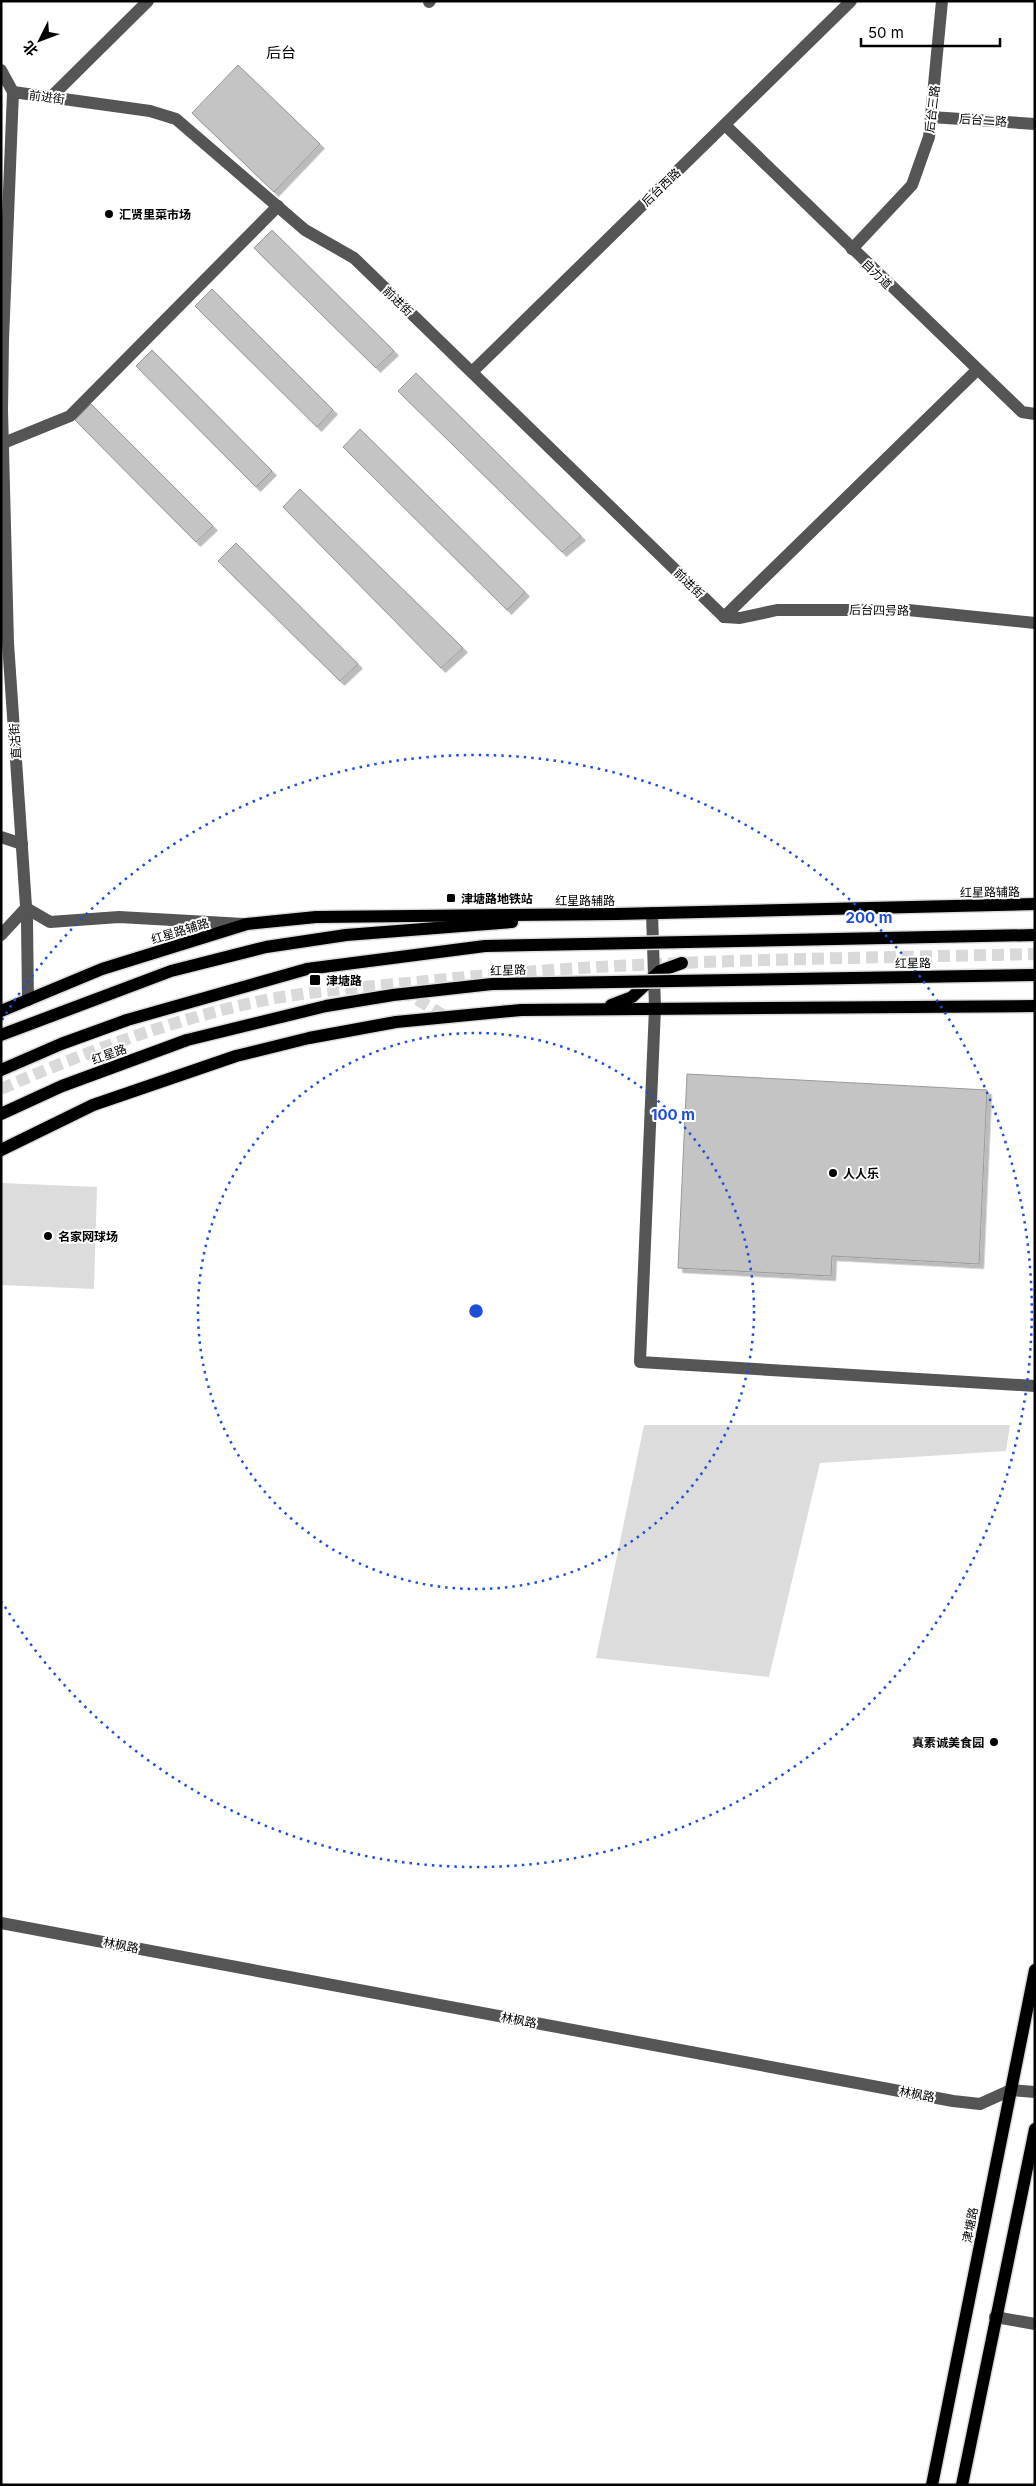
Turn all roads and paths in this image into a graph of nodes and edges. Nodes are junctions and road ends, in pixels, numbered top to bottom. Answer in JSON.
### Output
{"nodes":[{"id":1,"x":148,"y":1,"type":"edge"},
{"id":2,"x":851,"y":1,"type":"edge"},
{"id":3,"x":942,"y":1,"type":"edge"},
{"id":4,"x":1,"y":70,"type":"edge"},
{"id":5,"x":13,"y":92,"type":"junction"},
{"id":6,"x":51,"y":97,"type":"junction"},
{"id":7,"x":931,"y":117,"type":"junction"},
{"id":8,"x":1035,"y":124,"type":"edge"},
{"id":9,"x":724,"y":125,"type":"junction"},
{"id":10,"x":278,"y":206,"type":"junction"},
{"id":11,"x":852,"y":249,"type":"junction"},
{"id":12,"x":977,"y":370,"type":"junction"},
{"id":13,"x":472,"y":372,"type":"junction"},
{"id":14,"x":1035,"y":414,"type":"edge"},
{"id":15,"x":2,"y":445,"type":"edge"},
{"id":16,"x":724,"y":617,"type":"junction"},
{"id":17,"x":1035,"y":623,"type":"edge"},
{"id":18,"x":5,"y":642,"type":"edge"},
{"id":19,"x":1,"y":837,"type":"edge"},
{"id":20,"x":22,"y":844,"type":"junction"},
{"id":21,"x":1035,"y":904,"type":"edge"},
{"id":22,"x":26,"y":908,"type":"junction"},
{"id":23,"x":652,"y":913,"type":"junction"},
{"id":24,"x":616,"y":914,"type":"junction"},
{"id":25,"x":247,"y":924,"type":"junction"},
{"id":26,"x":1,"y":935,"type":"edge"},
{"id":27,"x":1035,"y":935,"type":"edge"},
{"id":28,"x":682,"y":963,"type":"dead end"},
{"id":29,"x":655,"y":975,"type":"junction"},
{"id":30,"x":1035,"y":975,"type":"edge"},
{"id":31,"x":28,"y":1000,"type":"junction"},
{"id":32,"x":1035,"y":1006,"type":"edge"},
{"id":33,"x":655,"y":1008,"type":"junction"},
{"id":34,"x":602,"y":1009,"type":"junction"},
{"id":35,"x":1,"y":1011,"type":"edge"},
{"id":36,"x":1,"y":1035,"type":"edge"},
{"id":37,"x":1,"y":1070,"type":"edge"},
{"id":38,"x":1,"y":1114,"type":"edge"},
{"id":39,"x":1,"y":1150,"type":"edge"},
{"id":40,"x":1035,"y":1386,"type":"edge"},
{"id":41,"x":1,"y":1923,"type":"edge"},
{"id":42,"x":1035,"y":1970,"type":"edge"},
{"id":43,"x":1011,"y":2090,"type":"junction"},
{"id":44,"x":1035,"y":2092,"type":"edge"},
{"id":45,"x":1035,"y":2129,"type":"edge"},
{"id":46,"x":996,"y":2317,"type":"junction"},
{"id":47,"x":1035,"y":2324,"type":"edge"},
{"id":48,"x":932,"y":2485,"type":"edge"},
{"id":49,"x":962,"y":2485,"type":"edge"}],
"edges":[{"from":1,"to":6,"type":"street"},
{"from":2,"to":9,"type":"street","name":"后台西路"},
{"from":3,"to":7,"type":"street","name":"后台三路"},
{"from":4,"to":5,"type":"street"},
{"from":5,"to":6,"type":"street","name":"前进街"},
{"from":5,"to":15,"type":"street","name":"直沽街"},
{"from":6,"to":10,"type":"street","name":"前进街"},
{"from":7,"to":8,"type":"street","name":"后台二路"},
{"from":7,"to":11,"type":"street","name":"后台三路"},
{"from":9,"to":11,"type":"street","name":"自力道"},
{"from":9,"to":13,"type":"street","name":"后台西路"},
{"from":10,"to":13,"type":"street","name":"前进街"},
{"from":10,"to":15,"type":"street"},
{"from":11,"to":12,"type":"street","name":"自力道"},
{"from":12,"to":14,"type":"street","name":"自力道"},
{"from":12,"to":16,"type":"street"},
{"from":13,"to":16,"type":"street","name":"前进街"},
{"from":15,"to":18,"type":"street","name":"直沽街"},
{"from":16,"to":17,"type":"street","name":"后台四号路"},
{"from":18,"to":20,"type":"street","name":"直沽街"},
{"from":19,"to":20,"type":"street"},
{"from":20,"to":22,"type":"street","name":"直沽街"},
{"from":21,"to":23,"type":"main road","name":"红星路辅路"},
{"from":22,"to":25,"type":"street"},
{"from":22,"to":26,"type":"street"},
{"from":22,"to":31,"type":"street","name":"直沽街"},
{"from":23,"to":24,"type":"main road","name":"红星路辅路"},
{"from":23,"to":29,"type":"street"},
{"from":24,"to":25,"type":"main road","name":"红星路辅路"},
{"from":24,"to":36,"type":"main road"},
{"from":25,"to":31,"type":"main road","name":"红星路辅路"},
{"from":27,"to":37,"type":"main road","name":"红星路","bridge":true},
{"from":28,"to":29,"type":"main road"},
{"from":29,"to":33,"type":"street"},
{"from":29,"to":34,"type":"main road"},
{"from":30,"to":38,"type":"main road","name":"红星路","bridge":true},
{"from":31,"to":35,"type":"main road","name":"红星路辅路"},
{"from":32,"to":33,"type":"main road"},
{"from":33,"to":34,"type":"main road"},
{"from":33,"to":40,"type":"street"},
{"from":34,"to":39,"type":"main road"},
{"from":41,"to":43,"type":"street","name":"林枫路"},
{"from":42,"to":43,"type":"main road","name":"津塘路"},
{"from":43,"to":44,"type":"street","name":"林枫路"},
{"from":43,"to":48,"type":"main road","name":"津塘路"},
{"from":45,"to":46,"type":"main road"},
{"from":46,"to":47,"type":"street"},
{"from":46,"to":49,"type":"main road"}]}
